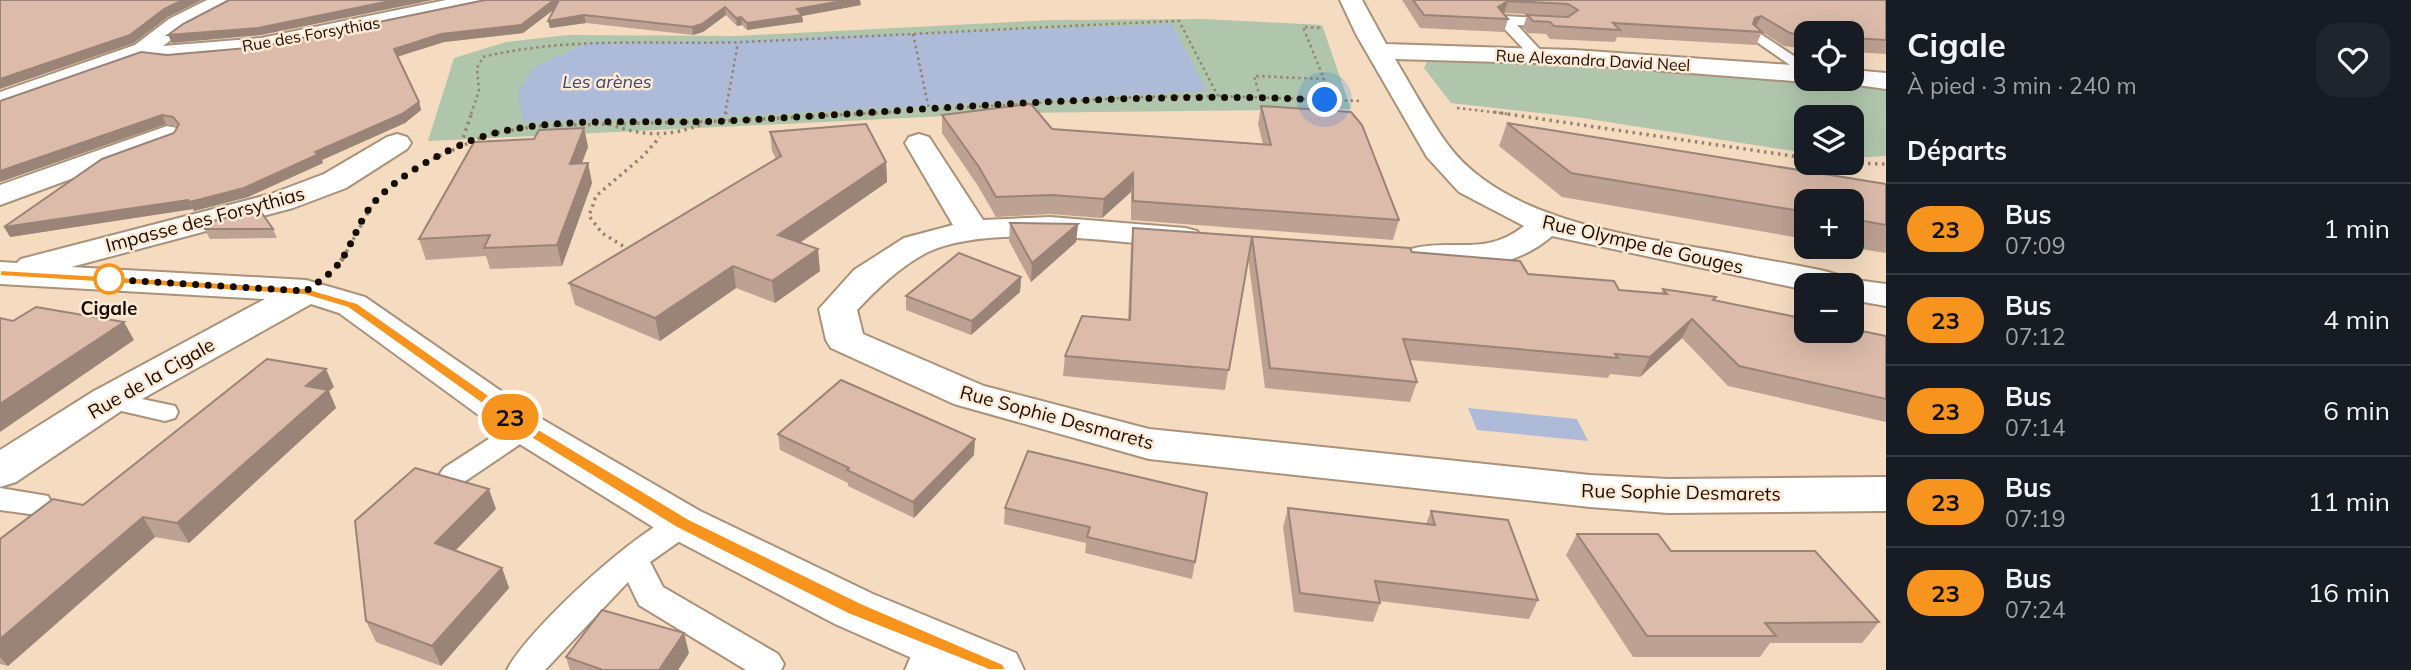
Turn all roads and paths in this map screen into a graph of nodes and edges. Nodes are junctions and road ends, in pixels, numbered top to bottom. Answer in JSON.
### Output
{"nodes":[{"id":1,"x":223,"y":0,"type":"edge"},
{"id":2,"x":478,"y":0,"type":"edge"},
{"id":3,"x":1351,"y":0,"type":"edge"},
{"id":4,"x":1564,"y":23,"type":"edge"},
{"id":5,"x":1333,"y":29,"type":"dead end"},
{"id":6,"x":913,"y":34,"type":"junction"},
{"id":7,"x":1756,"y":35,"type":"edge"},
{"id":8,"x":738,"y":42,"type":"junction"},
{"id":9,"x":142,"y":50,"type":"junction"},
{"id":10,"x":1380,"y":51,"type":"junction"},
{"id":11,"x":1538,"y":56,"type":"junction"},
{"id":12,"x":1794,"y":64,"type":"edge"},
{"id":13,"x":1794,"y":72,"type":"edge"},
{"id":14,"x":1864,"y":79,"type":"edge"},
{"id":15,"x":1886,"y":81,"type":"edge"},
{"id":16,"x":1218,"y":96,"type":"junction"},
{"id":17,"x":1259,"y":97,"type":"junction"},
{"id":18,"x":0,"y":101,"type":"edge"},
{"id":19,"x":1368,"y":102,"type":"dead end"},
{"id":20,"x":1451,"y":108,"type":"dead end"},
{"id":21,"x":929,"y":110,"type":"junction"},
{"id":22,"x":919,"y":111,"type":"dead end"},
{"id":23,"x":899,"y":112,"type":"dead end"},
{"id":24,"x":709,"y":121,"type":"junction"},
{"id":25,"x":724,"y":121,"type":"junction"},
{"id":26,"x":607,"y":124,"type":"junction"},
{"id":27,"x":167,"y":134,"type":"edge"},
{"id":28,"x":660,"y":137,"type":"junction"},
{"id":29,"x":397,"y":143,"type":"dead end"},
{"id":30,"x":919,"y":143,"type":"dead end"},
{"id":31,"x":461,"y":144,"type":"junction"},
{"id":32,"x":1794,"y":156,"type":"edge"},
{"id":33,"x":1864,"y":163,"type":"edge"},
{"id":34,"x":1886,"y":164,"type":"edge"},
{"id":35,"x":423,"y":166,"type":"dead end"},
{"id":36,"x":0,"y":197,"type":"edge"},
{"id":37,"x":372,"y":205,"type":"dead end"},
{"id":38,"x":1546,"y":224,"type":"junction"},
{"id":39,"x":973,"y":230,"type":"junction"},
{"id":40,"x":1218,"y":241,"type":"edge"},
{"id":41,"x":623,"y":246,"type":"dead end"},
{"id":42,"x":1393,"y":255,"type":"edge"},
{"id":43,"x":3,"y":274,"type":"edge"},
{"id":44,"x":1794,"y":277,"type":"edge"},
{"id":45,"x":306,"y":291,"type":"junction"},
{"id":46,"x":1864,"y":291,"type":"edge"},
{"id":47,"x":1886,"y":295,"type":"edge"},
{"id":48,"x":109,"y":400,"type":"junction"},
{"id":49,"x":166,"y":412,"type":"dead end"},
{"id":50,"x":525,"y":428,"type":"junction"},
{"id":51,"x":0,"y":471,"type":"edge"},
{"id":52,"x":454,"y":475,"type":"dead end"},
{"id":53,"x":1886,"y":494,"type":"edge"},
{"id":54,"x":0,"y":499,"type":"edge"},
{"id":55,"x":37,"y":504,"type":"dead end"},
{"id":56,"x":683,"y":523,"type":"junction"},
{"id":57,"x":632,"y":558,"type":"junction"},
{"id":58,"x":928,"y":656,"type":"edge"},
{"id":59,"x":766,"y":664,"type":"dead end"},
{"id":60,"x":524,"y":670,"type":"edge"},
{"id":61,"x":996,"y":670,"type":"edge"}],
"edges":[{"from":1,"to":9,"type":"street"},
{"from":2,"to":9,"type":"street","name":"Rue des Forsythias"},
{"from":3,"to":10,"type":"street","name":"Rue Olympe de Gouges"},
{"from":4,"to":11,"type":"lane"},
{"from":5,"to":17,"type":"path"},
{"from":6,"to":8,"type":"path"},
{"from":6,"to":16,"type":"path"},
{"from":6,"to":21,"type":"path"},
{"from":7,"to":12,"type":"lane"},
{"from":8,"to":25,"type":"path"},
{"from":8,"to":31,"type":"path"},
{"from":9,"to":18,"type":"street"},
{"from":10,"to":11,"type":"street","name":"Rue Alexandra David Neel"},
{"from":10,"to":38,"type":"street","name":"Rue Olympe de Gouges"},
{"from":11,"to":13,"type":"street","name":"Rue Alexandra David Neel"},
{"from":14,"to":15,"type":"street"},
{"from":16,"to":17,"type":"path"},
{"from":16,"to":21,"type":"path"},
{"from":17,"to":19,"type":"path"},
{"from":20,"to":32,"type":"path"},
{"from":21,"to":22,"type":"path"},
{"from":23,"to":25,"type":"path"},
{"from":24,"to":25,"type":"path"},
{"from":24,"to":26,"type":"path"},
{"from":24,"to":28,"type":"path"},
{"from":26,"to":28,"type":"path"},
{"from":26,"to":31,"type":"path"},
{"from":27,"to":36,"type":"street"},
{"from":28,"to":41,"type":"path"},
{"from":29,"to":43,"type":"street","name":"Impasse des Forsythias"},
{"from":30,"to":39,"type":"street"},
{"from":31,"to":35,"type":"path"},
{"from":33,"to":34,"type":"path"},
{"from":37,"to":45,"type":"path"},
{"from":38,"to":42,"type":"street"},
{"from":38,"to":44,"type":"street","name":"Rue Olympe de Gouges"},
{"from":39,"to":40,"type":"street","name":"Rue Sophie Desmarets"},
{"from":39,"to":53,"type":"street","name":"Rue Sophie Desmarets"},
{"from":43,"to":45,"type":"street"},
{"from":45,"to":48,"type":"street","name":"Rue de la Cigale"},
{"from":45,"to":50,"type":"street"},
{"from":46,"to":47,"type":"street"},
{"from":48,"to":49,"type":"lane"},
{"from":48,"to":51,"type":"street","name":"Rue de la Cigale"},
{"from":50,"to":52,"type":"lane"},
{"from":50,"to":56,"type":"street"},
{"from":54,"to":55,"type":"lane"},
{"from":56,"to":57,"type":"lane"},
{"from":56,"to":58,"type":"street"},
{"from":57,"to":59,"type":"lane"},
{"from":57,"to":60,"type":"lane"},
{"from":58,"to":61,"type":"street"}]}
